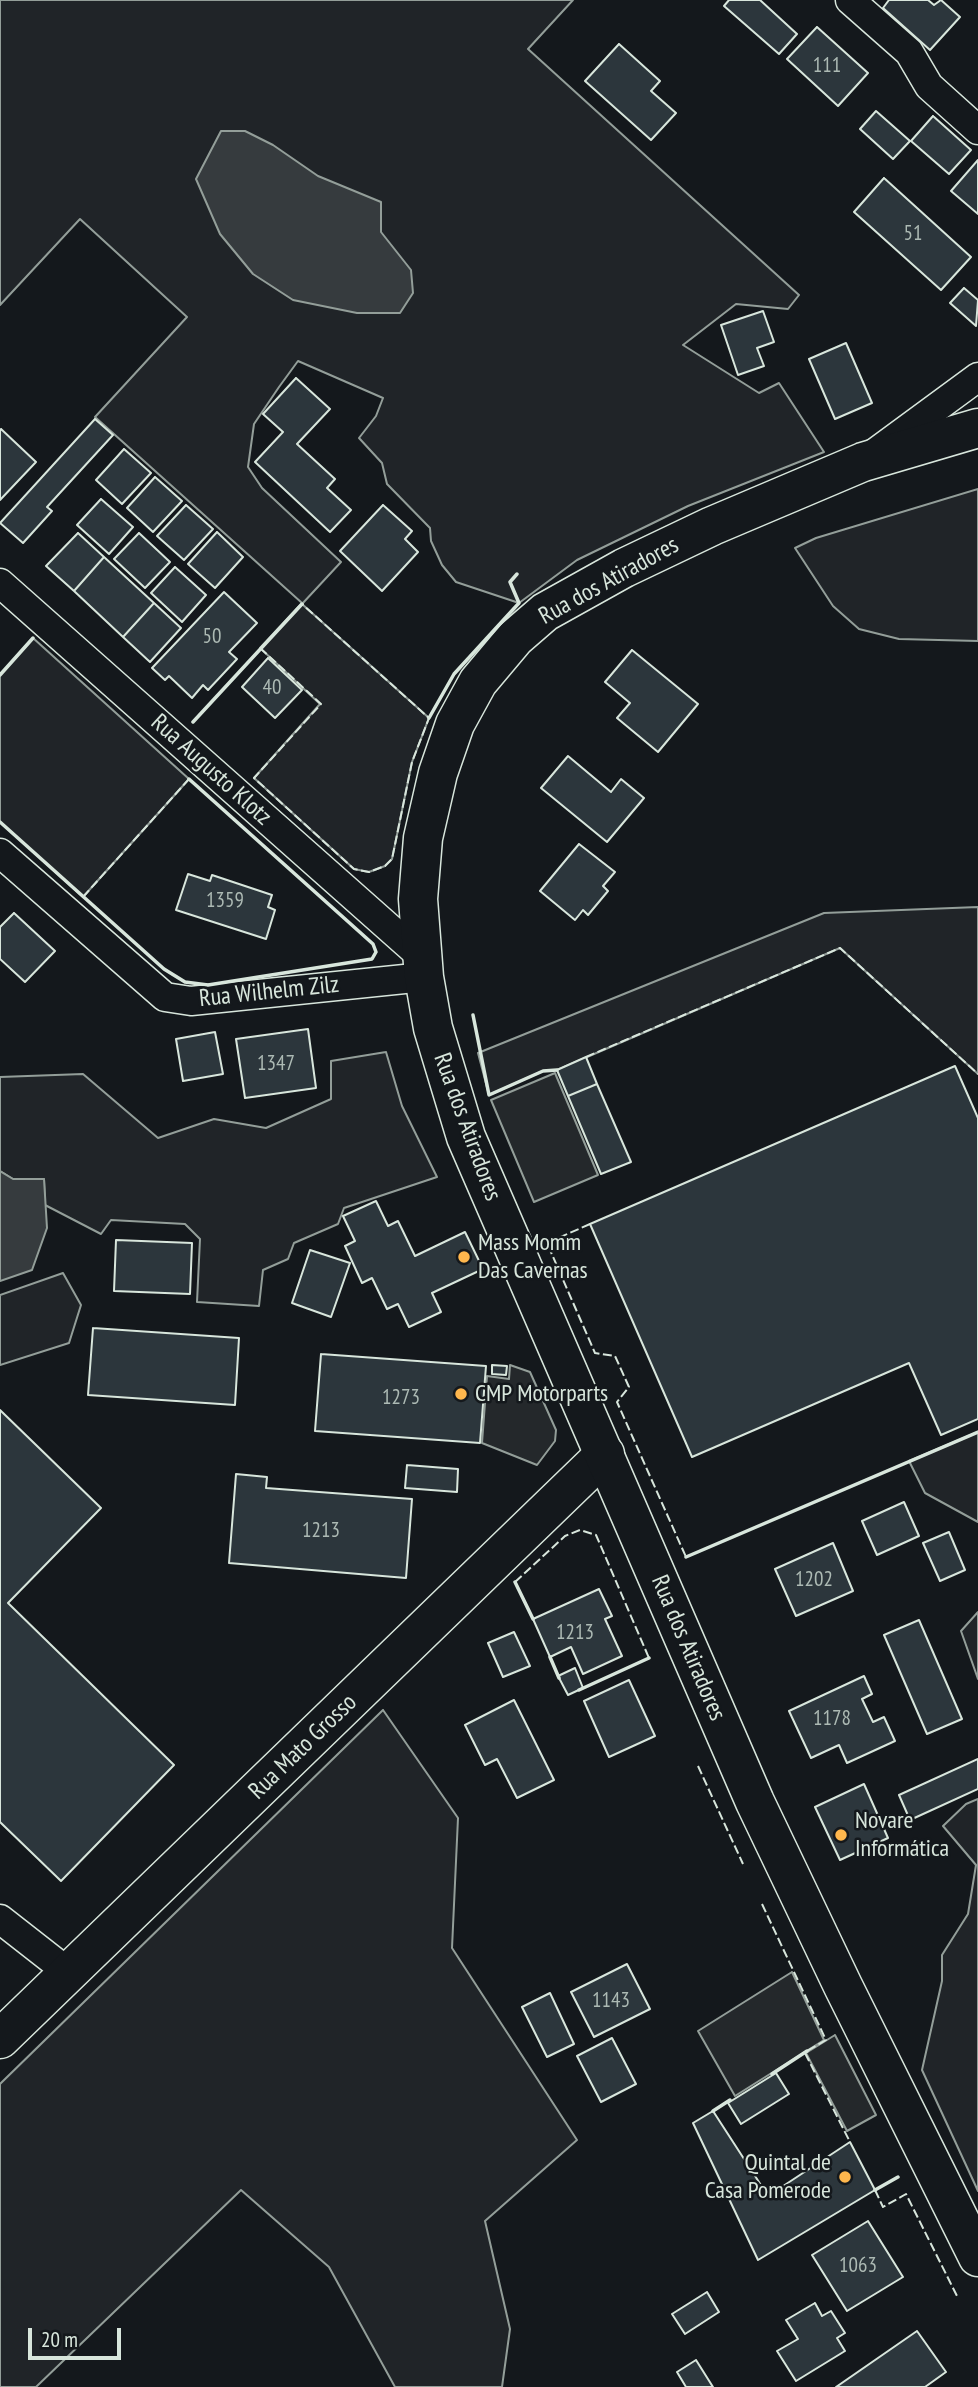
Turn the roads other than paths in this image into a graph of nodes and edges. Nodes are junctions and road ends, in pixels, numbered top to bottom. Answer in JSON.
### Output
{"nodes":[{"id":1,"x":850,"y":0,"type":"edge"},
{"id":2,"x":978,"y":130,"type":"edge"},
{"id":3,"x":978,"y":377,"type":"edge"},
{"id":4,"x":978,"y":428,"type":"edge"},
{"id":5,"x":863,"y":462,"type":"junction"},
{"id":6,"x":0,"y":583,"type":"edge"},
{"id":7,"x":0,"y":853,"type":"edge"},
{"id":8,"x":423,"y":967,"type":"junction"},
{"id":9,"x":605,"y":1454,"type":"junction"},
{"id":10,"x":0,"y":1919,"type":"edge"},
{"id":11,"x":69,"y":1973,"type":"junction"},
{"id":12,"x":0,"y":2039,"type":"edge"},
{"id":13,"x":978,"y":2257,"type":"edge"}],
"edges":[{"from":1,"to":2,"type":"street"},
{"from":3,"to":5,"type":"street"},
{"from":4,"to":5,"type":"main road","name":"Rua dos Atiradores"},
{"from":5,"to":8,"type":"main road","name":"Rua dos Atiradores"},
{"from":6,"to":8,"type":"street","name":"Rua Augusto Klotz"},
{"from":7,"to":8,"type":"street","name":"Rua Wilhelm Zilz"},
{"from":8,"to":9,"type":"main road","name":"Rua dos Atiradores"},
{"from":9,"to":11,"type":"main road","name":"Rua Mato Grosso"},
{"from":9,"to":13,"type":"main road","name":"Rua dos Atiradores"},
{"from":10,"to":11,"type":"street"},
{"from":11,"to":12,"type":"main road","name":"Rua Mato Grosso"}]}
